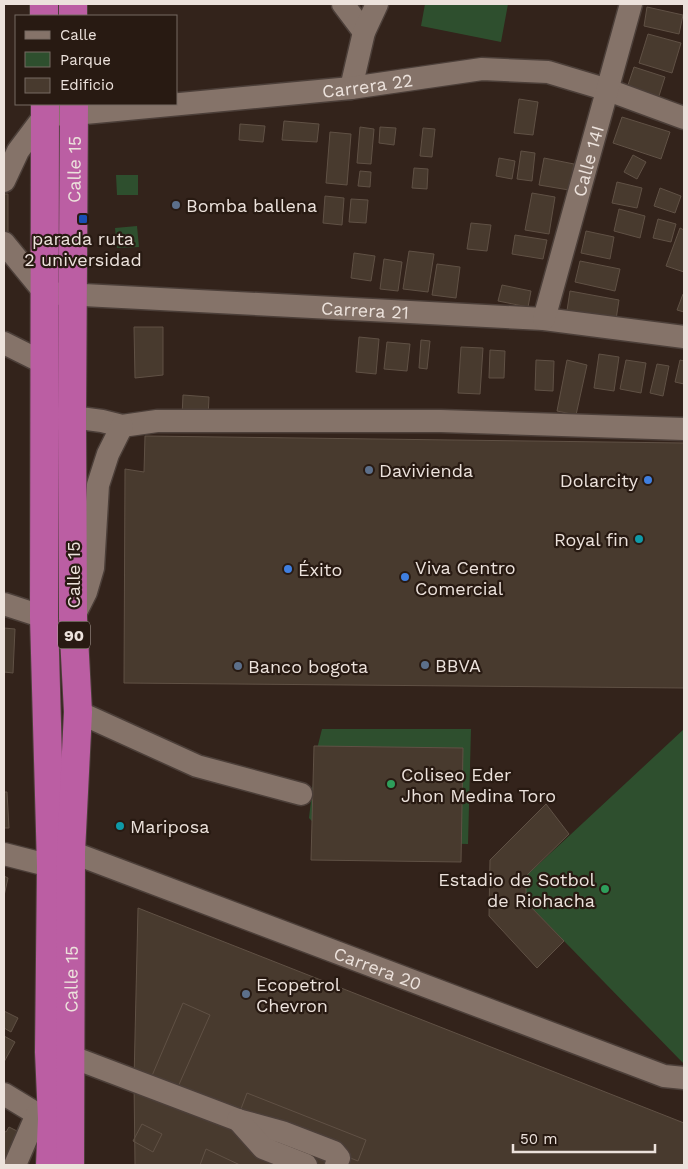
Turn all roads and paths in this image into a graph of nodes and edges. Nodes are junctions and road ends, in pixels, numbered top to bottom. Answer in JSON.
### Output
{"nodes":[{"id":1,"x":343,"y":4,"type":"edge"},
{"id":2,"x":377,"y":4,"type":"edge"},
{"id":3,"x":631,"y":4,"type":"edge"},
{"id":4,"x":364,"y":32,"type":"junction"},
{"id":5,"x":351,"y":88,"type":"junction"},
{"id":6,"x":608,"y":90,"type":"junction"},
{"id":7,"x":178,"y":101,"type":"edge"},
{"id":8,"x":127,"y":105,"type":"edge"},
{"id":9,"x":74,"y":109,"type":"edge"},
{"id":10,"x":45,"y":110,"type":"edge"},
{"id":11,"x":684,"y":118,"type":"edge"},
{"id":12,"x":4,"y":181,"type":"edge"},
{"id":13,"x":4,"y":242,"type":"edge"},
{"id":14,"x":45,"y":293,"type":"junction"},
{"id":15,"x":73,"y":294,"type":"junction"},
{"id":16,"x":544,"y":319,"type":"junction"},
{"id":17,"x":684,"y":337,"type":"edge"},
{"id":18,"x":4,"y":344,"type":"edge"},
{"id":19,"x":46,"y":364,"type":"junction"},
{"id":20,"x":58,"y":419,"type":"junction"},
{"id":21,"x":122,"y":426,"type":"junction"},
{"id":22,"x":684,"y":429,"type":"edge"},
{"id":23,"x":4,"y":604,"type":"edge"},
{"id":24,"x":44,"y":617,"type":"junction"},
{"id":25,"x":73,"y":618,"type":"junction"},
{"id":26,"x":78,"y":712,"type":"junction"},
{"id":27,"x":301,"y":794,"type":"dead end"},
{"id":28,"x":4,"y":854,"type":"edge"},
{"id":29,"x":61,"y":859,"type":"junction"},
{"id":30,"x":72,"y":1057,"type":"junction"},
{"id":31,"x":684,"y":1078,"type":"edge"},
{"id":32,"x":4,"y":1094,"type":"edge"},
{"id":33,"x":44,"y":1117,"type":"junction"},
{"id":34,"x":238,"y":1120,"type":"junction"},
{"id":35,"x":15,"y":1165,"type":"edge"},
{"id":36,"x":50,"y":1165,"type":"edge"},
{"id":37,"x":70,"y":1165,"type":"edge"},
{"id":38,"x":306,"y":1165,"type":"edge"},
{"id":39,"x":336,"y":1165,"type":"edge"}],
"edges":[{"from":1,"to":4,"type":"street"},
{"from":2,"to":4,"type":"street"},
{"from":3,"to":6,"type":"street","name":"Calle 14I"},
{"from":4,"to":5,"type":"street"},
{"from":5,"to":6,"type":"street","name":"Carrera 22"},
{"from":5,"to":7,"type":"street","name":"Carrera 22"},
{"from":6,"to":11,"type":"street","name":"Carrera 22"},
{"from":6,"to":16,"type":"street","name":"Calle 14I"},
{"from":8,"to":9,"type":"street","name":"Carrera 22"},
{"from":9,"to":10,"type":"street","name":"Carrera 22"},
{"from":9,"to":15,"type":"highway","name":"Calle 15","number":"90"},
{"from":10,"to":12,"type":"street"},
{"from":10,"to":14,"type":"highway","name":"Calle 15","number":"90"},
{"from":13,"to":14,"type":"street"},
{"from":14,"to":15,"type":"street","name":"Carrera 21"},
{"from":14,"to":19,"type":"highway","name":"Calle 15","number":"90"},
{"from":15,"to":16,"type":"street","name":"Carrera 21"},
{"from":15,"to":20,"type":"highway","name":"Calle 15","number":"90"},
{"from":16,"to":17,"type":"street","name":"Carrera 21"},
{"from":18,"to":19,"type":"street"},
{"from":19,"to":20,"type":"highway","name":"Calle 15","number":"90"},
{"from":20,"to":21,"type":"street"},
{"from":20,"to":24,"type":"highway","name":"Calle 15","number":"90"},
{"from":20,"to":25,"type":"highway","name":"Calle 15","number":"90"},
{"from":21,"to":22,"type":"street"},
{"from":21,"to":25,"type":"street"},
{"from":23,"to":24,"type":"street"},
{"from":24,"to":29,"type":"highway","name":"Calle 15","number":"90"},
{"from":25,"to":26,"type":"highway","name":"Calle 15","number":"90"},
{"from":26,"to":27,"type":"street"},
{"from":26,"to":29,"type":"highway","name":"Calle 15","number":"90"},
{"from":28,"to":29,"type":"street","name":"Carrera 20"},
{"from":29,"to":30,"type":"highway","name":"Calle 15","number":"90"},
{"from":29,"to":31,"type":"street","name":"Carrera 20"},
{"from":29,"to":33,"type":"highway","name":"Calle 15","number":"90"},
{"from":30,"to":34,"type":"street"},
{"from":30,"to":37,"type":"highway","name":"Calle 15","number":"90"},
{"from":32,"to":33,"type":"street"},
{"from":33,"to":35,"type":"street"},
{"from":33,"to":36,"type":"highway","name":"Calle 15","number":"90"},
{"from":34,"to":38,"type":"street"},
{"from":34,"to":39,"type":"street"}]}
